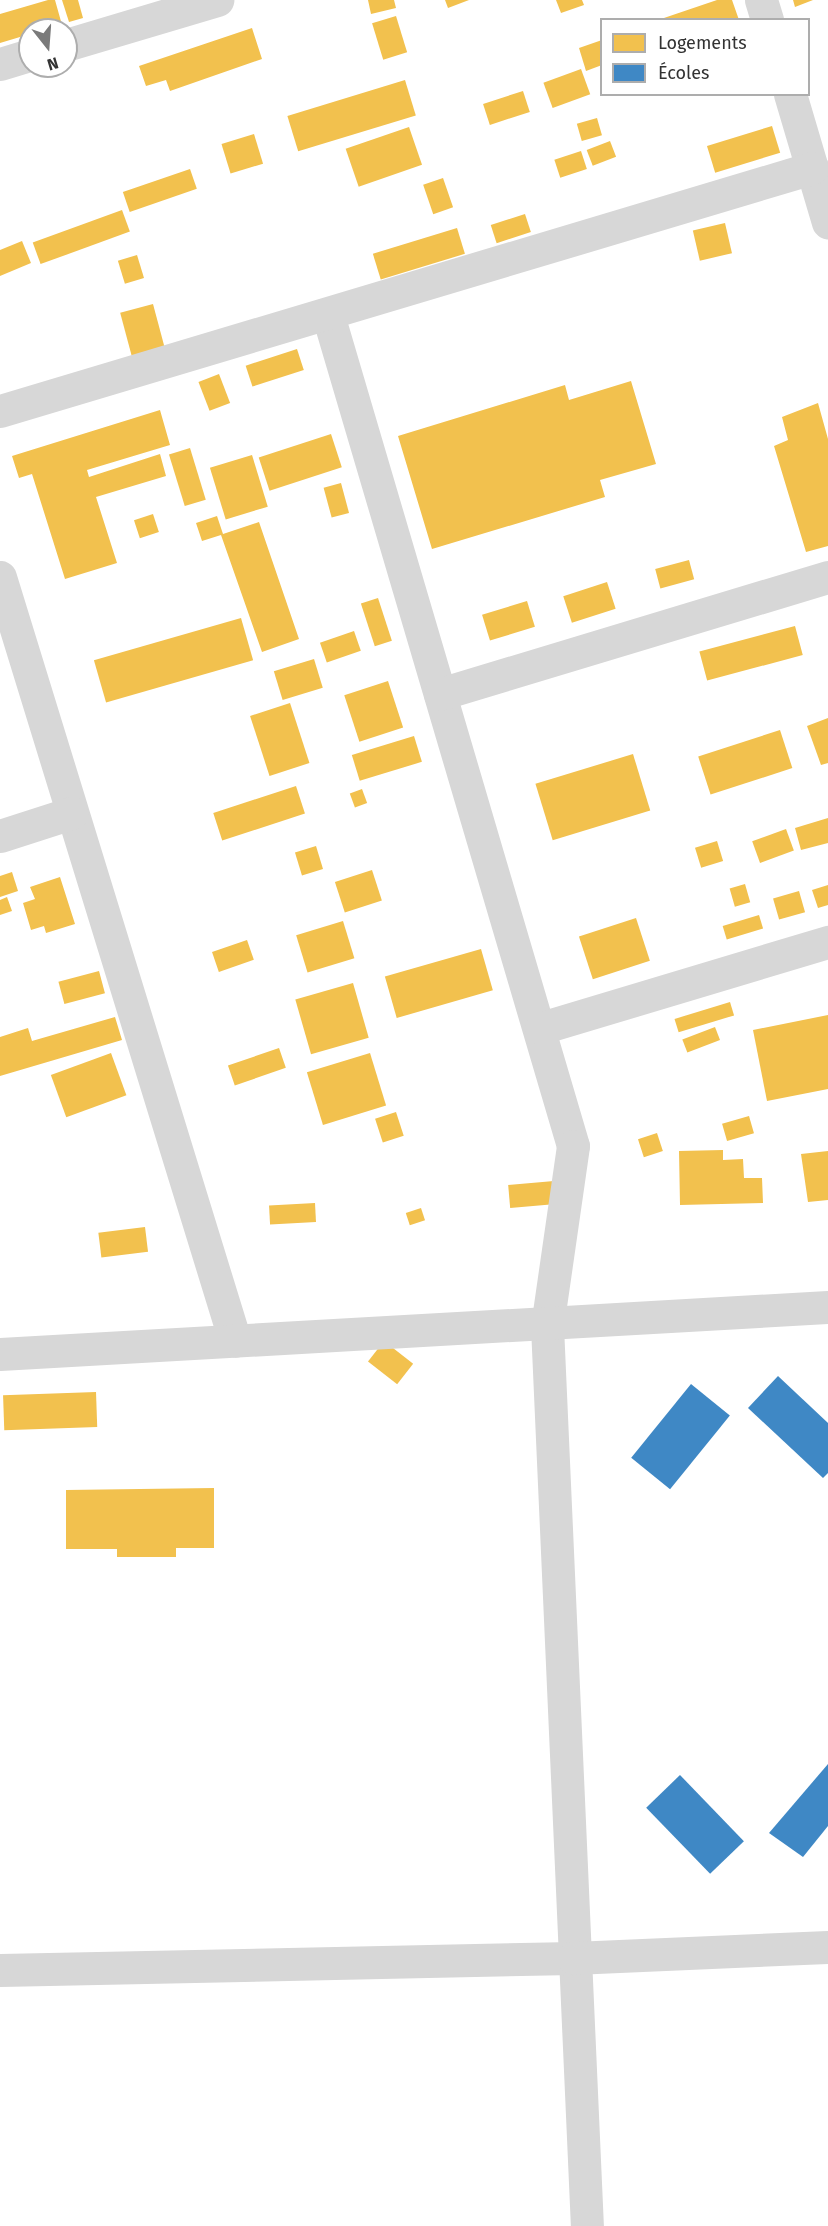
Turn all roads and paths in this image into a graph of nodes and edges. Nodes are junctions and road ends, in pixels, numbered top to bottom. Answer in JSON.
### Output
{"nodes":[{"id":1,"x":217,"y":0,"type":"edge"},
{"id":2,"x":761,"y":0,"type":"edge"},
{"id":3,"x":766,"y":18,"type":"edge"},
{"id":4,"x":78,"y":41,"type":"edge"},
{"id":5,"x":18,"y":59,"type":"edge"},
{"id":6,"x":0,"y":64,"type":"edge"},
{"id":7,"x":791,"y":96,"type":"edge"},
{"id":8,"x":812,"y":168,"type":"junction"},
{"id":9,"x":828,"y":222,"type":"edge"},
{"id":10,"x":328,"y":315,"type":"junction"},
{"id":11,"x":0,"y":411,"type":"edge"},
{"id":12,"x":0,"y":577,"type":"edge"},
{"id":13,"x":828,"y":577,"type":"edge"},
{"id":14,"x":440,"y":694,"type":"junction"},
{"id":15,"x":71,"y":813,"type":"junction"},
{"id":16,"x":0,"y":836,"type":"edge"},
{"id":17,"x":828,"y":942,"type":"edge"},
{"id":18,"x":541,"y":1028,"type":"junction"},
{"id":19,"x":828,"y":1307,"type":"edge"},
{"id":20,"x":547,"y":1326,"type":"junction"},
{"id":21,"x":235,"y":1341,"type":"junction"},
{"id":22,"x":0,"y":1354,"type":"edge"},
{"id":23,"x":828,"y":1947,"type":"edge"},
{"id":24,"x":573,"y":1958,"type":"junction"},
{"id":25,"x":0,"y":1970,"type":"edge"},
{"id":26,"x":587,"y":2226,"type":"edge"}],
"edges":[{"from":1,"to":4,"type":"street"},
{"from":2,"to":3,"type":"street"},
{"from":5,"to":6,"type":"street"},
{"from":7,"to":8,"type":"street"},
{"from":8,"to":9,"type":"street"},
{"from":8,"to":10,"type":"street"},
{"from":10,"to":11,"type":"street"},
{"from":10,"to":14,"type":"street"},
{"from":12,"to":15,"type":"street"},
{"from":13,"to":14,"type":"street"},
{"from":14,"to":18,"type":"street"},
{"from":15,"to":16,"type":"street"},
{"from":15,"to":21,"type":"street"},
{"from":17,"to":18,"type":"street"},
{"from":18,"to":20,"type":"street"},
{"from":19,"to":20,"type":"street"},
{"from":20,"to":21,"type":"street"},
{"from":20,"to":24,"type":"street"},
{"from":21,"to":22,"type":"street"},
{"from":23,"to":24,"type":"street"},
{"from":24,"to":25,"type":"street"},
{"from":24,"to":26,"type":"street"}]}
